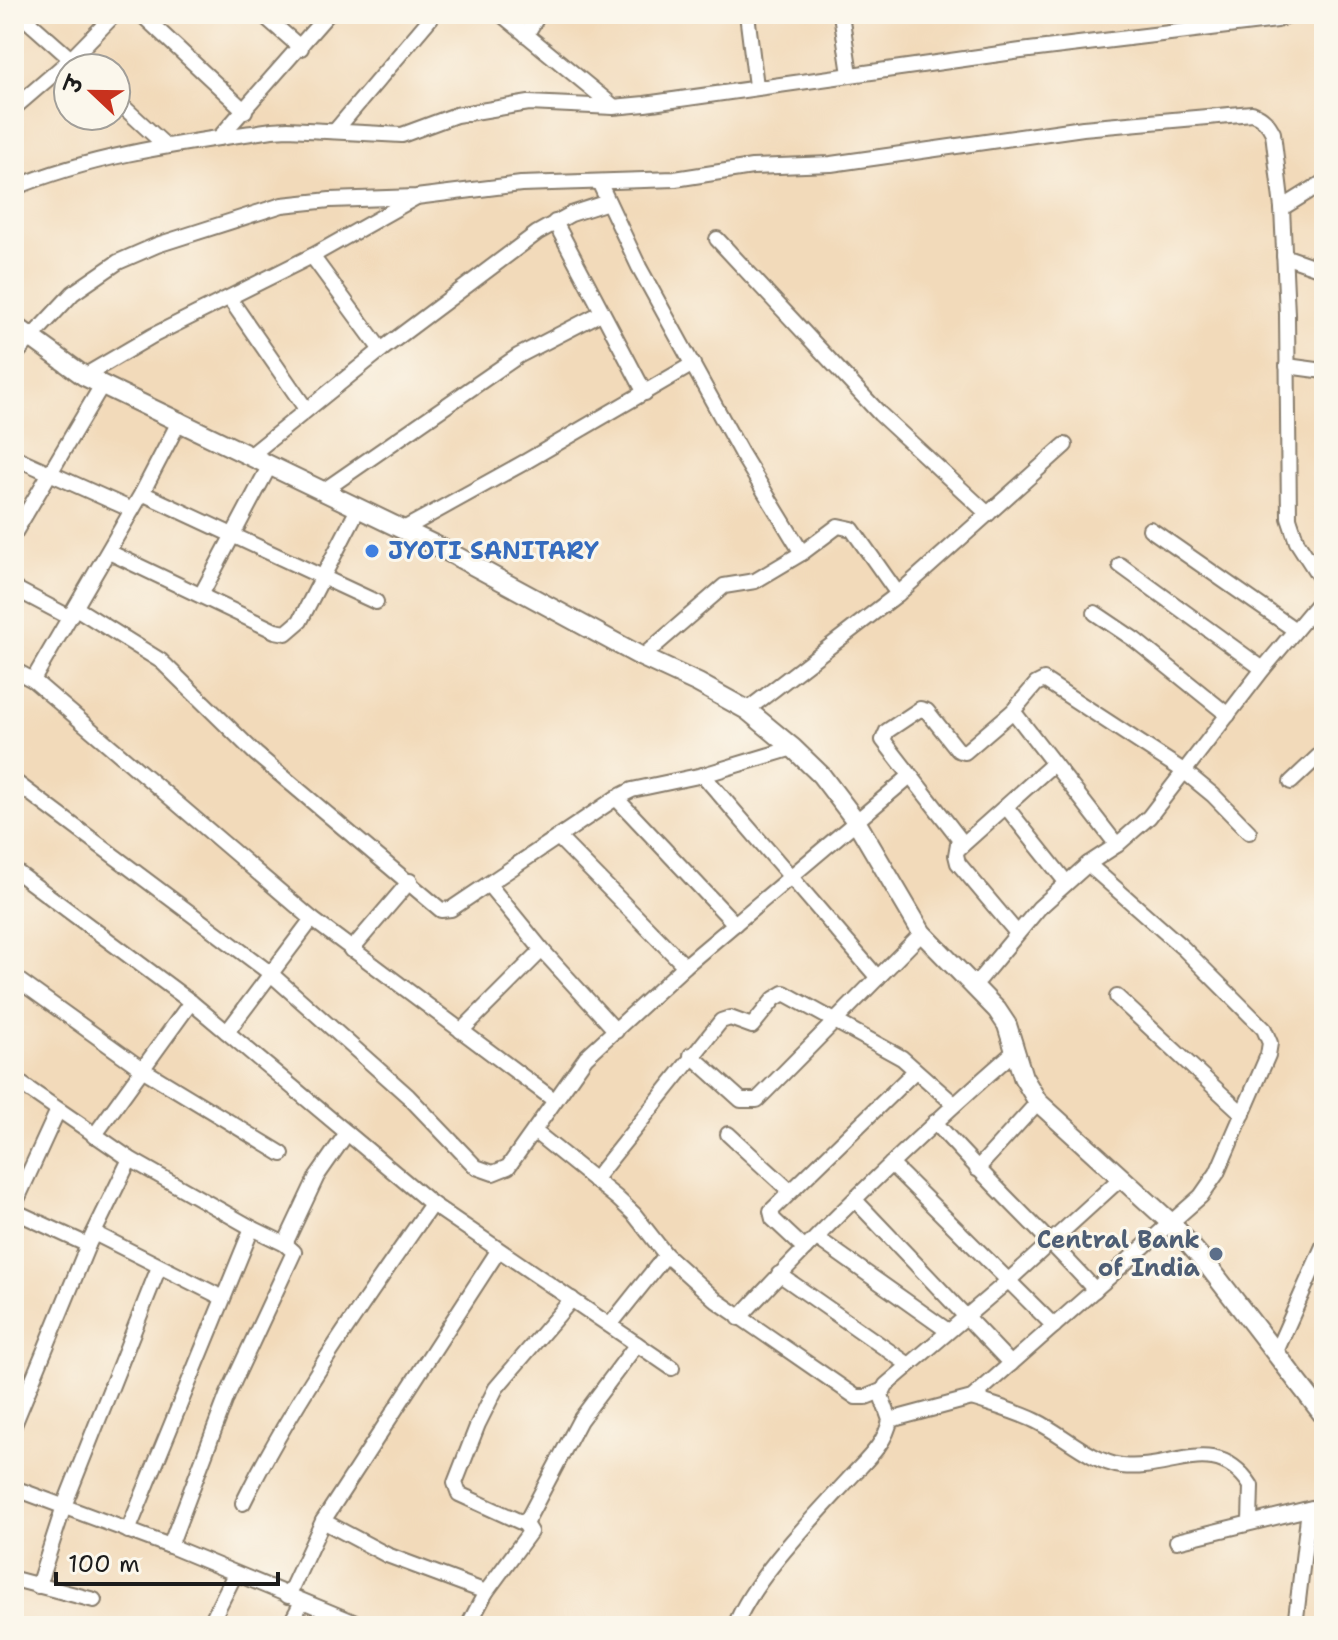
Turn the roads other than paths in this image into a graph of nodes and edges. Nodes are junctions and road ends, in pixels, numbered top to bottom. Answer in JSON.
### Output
{"nodes":[{"id":1,"x":20,"y":14,"type":"edge"},
{"id":2,"x":115,"y":14,"type":"edge"},
{"id":3,"x":141,"y":14,"type":"edge"},
{"id":4,"x":262,"y":14,"type":"edge"},
{"id":5,"x":328,"y":14,"type":"edge"},
{"id":6,"x":434,"y":14,"type":"edge"},
{"id":7,"x":501,"y":14,"type":"edge"},
{"id":8,"x":539,"y":14,"type":"edge"},
{"id":9,"x":747,"y":14,"type":"edge"},
{"id":10,"x":841,"y":14,"type":"edge"},
{"id":11,"x":1287,"y":15,"type":"edge"},
{"id":12,"x":526,"y":35,"type":"junction"},
{"id":13,"x":301,"y":48,"type":"junction"},
{"id":14,"x":63,"y":52,"type":"edge"},
{"id":15,"x":85,"y":52,"type":"edge"},
{"id":16,"x":850,"y":74,"type":"junction"},
{"id":17,"x":52,"y":81,"type":"edge"},
{"id":18,"x":756,"y":86,"type":"junction"},
{"id":19,"x":613,"y":107,"type":"junction"},
{"id":20,"x":14,"y":108,"type":"edge"},
{"id":21,"x":245,"y":111,"type":"junction"},
{"id":22,"x":132,"y":115,"type":"edge"},
{"id":23,"x":335,"y":131,"type":"junction"},
{"id":24,"x":219,"y":138,"type":"junction"},
{"id":25,"x":166,"y":146,"type":"junction"},
{"id":26,"x":599,"y":182,"type":"junction"},
{"id":27,"x":1324,"y":182,"type":"edge"},
{"id":28,"x":14,"y":188,"type":"edge"},
{"id":29,"x":416,"y":197,"type":"junction"},
{"id":30,"x":608,"y":202,"type":"junction"},
{"id":31,"x":1282,"y":208,"type":"junction"},
{"id":32,"x":555,"y":222,"type":"junction"},
{"id":33,"x":717,"y":239,"type":"dead end"},
{"id":34,"x":312,"y":256,"type":"junction"},
{"id":35,"x":1284,"y":256,"type":"junction"},
{"id":36,"x":1324,"y":270,"type":"edge"},
{"id":37,"x":230,"y":299,"type":"junction"},
{"id":38,"x":601,"y":313,"type":"junction"},
{"id":39,"x":14,"y":325,"type":"edge"},
{"id":40,"x":30,"y":336,"type":"junction"},
{"id":41,"x":381,"y":350,"type":"junction"},
{"id":42,"x":14,"y":356,"type":"edge"},
{"id":43,"x":693,"y":364,"type":"junction"},
{"id":44,"x":1287,"y":366,"type":"junction"},
{"id":45,"x":1324,"y":371,"type":"edge"},
{"id":46,"x":84,"y":376,"type":"junction"},
{"id":47,"x":102,"y":385,"type":"junction"},
{"id":48,"x":645,"y":393,"type":"junction"},
{"id":49,"x":306,"y":409,"type":"junction"},
{"id":50,"x":180,"y":420,"type":"junction"},
{"id":51,"x":1065,"y":445,"type":"dead end"},
{"id":52,"x":251,"y":455,"type":"junction"},
{"id":53,"x":14,"y":457,"type":"edge"},
{"id":54,"x":270,"y":465,"type":"junction"},
{"id":55,"x":50,"y":471,"type":"junction"},
{"id":56,"x":323,"y":491,"type":"junction"},
{"id":57,"x":142,"y":493,"type":"junction"},
{"id":58,"x":359,"y":507,"type":"junction"},
{"id":59,"x":132,"y":510,"type":"junction"},
{"id":60,"x":988,"y":514,"type":"junction"},
{"id":61,"x":1150,"y":529,"type":"dead end"},
{"id":62,"x":402,"y":530,"type":"junction"},
{"id":63,"x":14,"y":534,"type":"edge"},
{"id":64,"x":232,"y":534,"type":"junction"},
{"id":65,"x":109,"y":552,"type":"junction"},
{"id":66,"x":802,"y":553,"type":"junction"},
{"id":67,"x":1120,"y":565,"type":"dead end"},
{"id":68,"x":325,"y":578,"type":"junction"},
{"id":69,"x":1324,"y":584,"type":"edge"},
{"id":70,"x":14,"y":588,"type":"edge"},
{"id":71,"x":898,"y":594,"type":"junction"},
{"id":72,"x":201,"y":595,"type":"junction"},
{"id":73,"x":1324,"y":596,"type":"edge"},
{"id":74,"x":376,"y":602,"type":"dead end"},
{"id":75,"x":72,"y":612,"type":"junction"},
{"id":76,"x":1095,"y":613,"type":"dead end"},
{"id":77,"x":1295,"y":630,"type":"junction"},
{"id":78,"x":642,"y":657,"type":"junction"},
{"id":79,"x":1263,"y":669,"type":"junction"},
{"id":80,"x":14,"y":670,"type":"edge"},
{"id":81,"x":33,"y":680,"type":"junction"},
{"id":82,"x":747,"y":710,"type":"junction"},
{"id":83,"x":1013,"y":711,"type":"junction"},
{"id":84,"x":1228,"y":715,"type":"junction"},
{"id":85,"x":793,"y":748,"type":"junction"},
{"id":86,"x":1324,"y":751,"type":"edge"},
{"id":87,"x":1053,"y":764,"type":"junction"},
{"id":88,"x":1185,"y":772,"type":"junction"},
{"id":89,"x":703,"y":775,"type":"junction"},
{"id":90,"x":910,"y":776,"type":"junction"},
{"id":91,"x":14,"y":781,"type":"edge"},
{"id":92,"x":1291,"y":782,"type":"dead end"},
{"id":93,"x":616,"y":798,"type":"junction"},
{"id":94,"x":1007,"y":808,"type":"junction"},
{"id":95,"x":856,"y":821,"type":"junction"},
{"id":96,"x":1249,"y":832,"type":"dead end"},
{"id":97,"x":558,"y":837,"type":"junction"},
{"id":98,"x":1117,"y":845,"type":"junction"},
{"id":99,"x":958,"y":849,"type":"junction"},
{"id":100,"x":1088,"y":864,"type":"junction"},
{"id":101,"x":14,"y":870,"type":"edge"},
{"id":102,"x":793,"y":876,"type":"junction"},
{"id":103,"x":410,"y":881,"type":"junction"},
{"id":104,"x":1066,"y":882,"type":"junction"},
{"id":105,"x":489,"y":885,"type":"junction"},
{"id":106,"x":312,"y":919,"type":"junction"},
{"id":107,"x":735,"y":924,"type":"junction"},
{"id":108,"x":922,"y":933,"type":"junction"},
{"id":109,"x":1017,"y":933,"type":"junction"},
{"id":110,"x":351,"y":950,"type":"junction"},
{"id":111,"x":542,"y":950,"type":"junction"},
{"id":112,"x":685,"y":966,"type":"junction"},
{"id":113,"x":270,"y":973,"type":"junction"},
{"id":114,"x":14,"y":977,"type":"edge"},
{"id":115,"x":878,"y":978,"type":"junction"},
{"id":116,"x":974,"y":986,"type":"junction"},
{"id":117,"x":1117,"y":997,"type":"dead end"},
{"id":118,"x":191,"y":1002,"type":"junction"},
{"id":119,"x":833,"y":1022,"type":"junction"},
{"id":120,"x":461,"y":1031,"type":"junction"},
{"id":121,"x":616,"y":1031,"type":"junction"},
{"id":122,"x":227,"y":1032,"type":"junction"},
{"id":123,"x":1015,"y":1051,"type":"junction"},
{"id":124,"x":691,"y":1055,"type":"junction"},
{"id":125,"x":142,"y":1069,"type":"junction"},
{"id":126,"x":915,"y":1071,"type":"junction"},
{"id":127,"x":14,"y":1079,"type":"edge"},
{"id":128,"x":554,"y":1100,"type":"junction"},
{"id":129,"x":1038,"y":1102,"type":"junction"},
{"id":130,"x":954,"y":1104,"type":"junction"},
{"id":131,"x":58,"y":1110,"type":"junction"},
{"id":132,"x":1243,"y":1114,"type":"junction"},
{"id":133,"x":935,"y":1122,"type":"junction"},
{"id":134,"x":534,"y":1131,"type":"junction"},
{"id":135,"x":347,"y":1133,"type":"junction"},
{"id":136,"x":728,"y":1134,"type":"dead end"},
{"id":137,"x":94,"y":1136,"type":"junction"},
{"id":138,"x":282,"y":1154,"type":"dead end"},
{"id":139,"x":130,"y":1159,"type":"junction"},
{"id":140,"x":891,"y":1164,"type":"junction"},
{"id":141,"x":977,"y":1169,"type":"junction"},
{"id":142,"x":1121,"y":1178,"type":"junction"},
{"id":143,"x":594,"y":1180,"type":"junction"},
{"id":144,"x":790,"y":1191,"type":"junction"},
{"id":145,"x":855,"y":1200,"type":"junction"},
{"id":146,"x":432,"y":1204,"type":"junction"},
{"id":147,"x":14,"y":1208,"type":"edge"},
{"id":148,"x":1171,"y":1223,"type":"junction"},
{"id":149,"x":252,"y":1228,"type":"junction"},
{"id":150,"x":817,"y":1238,"type":"junction"},
{"id":151,"x":91,"y":1239,"type":"junction"},
{"id":152,"x":1052,"y":1242,"type":"junction"},
{"id":153,"x":285,"y":1244,"type":"junction"},
{"id":154,"x":1324,"y":1244,"type":"edge"},
{"id":155,"x":805,"y":1249,"type":"junction"},
{"id":156,"x":498,"y":1251,"type":"junction"},
{"id":157,"x":666,"y":1255,"type":"junction"},
{"id":158,"x":159,"y":1267,"type":"junction"},
{"id":159,"x":779,"y":1274,"type":"junction"},
{"id":160,"x":1009,"y":1280,"type":"junction"},
{"id":161,"x":1095,"y":1290,"type":"junction"},
{"id":162,"x":223,"y":1298,"type":"junction"},
{"id":163,"x":572,"y":1299,"type":"junction"},
{"id":164,"x":966,"y":1316,"type":"junction"},
{"id":165,"x":739,"y":1318,"type":"junction"},
{"id":166,"x":610,"y":1325,"type":"junction"},
{"id":167,"x":1054,"y":1326,"type":"junction"},
{"id":168,"x":948,"y":1331,"type":"junction"},
{"id":169,"x":637,"y":1344,"type":"junction"},
{"id":170,"x":1275,"y":1354,"type":"junction"},
{"id":171,"x":1011,"y":1364,"type":"junction"},
{"id":172,"x":909,"y":1365,"type":"junction"},
{"id":173,"x":672,"y":1368,"type":"dead end"},
{"id":174,"x":881,"y":1391,"type":"junction"},
{"id":175,"x":972,"y":1398,"type":"junction"},
{"id":176,"x":1324,"y":1416,"type":"edge"},
{"id":177,"x":890,"y":1420,"type":"junction"},
{"id":178,"x":14,"y":1425,"type":"edge"},
{"id":179,"x":14,"y":1488,"type":"edge"},
{"id":180,"x":243,"y":1503,"type":"dead end"},
{"id":181,"x":1324,"y":1505,"type":"edge"},
{"id":182,"x":64,"y":1506,"type":"junction"},
{"id":183,"x":1309,"y":1509,"type":"junction"},
{"id":184,"x":323,"y":1521,"type":"junction"},
{"id":185,"x":1250,"y":1522,"type":"junction"},
{"id":186,"x":525,"y":1524,"type":"junction"},
{"id":187,"x":128,"y":1531,"type":"junction"},
{"id":188,"x":1177,"y":1541,"type":"dead end"},
{"id":189,"x":170,"y":1546,"type":"junction"},
{"id":190,"x":235,"y":1574,"type":"junction"},
{"id":191,"x":14,"y":1579,"type":"edge"},
{"id":192,"x":38,"y":1586,"type":"junction"},
{"id":193,"x":486,"y":1592,"type":"junction"},
{"id":194,"x":295,"y":1599,"type":"junction"},
{"id":195,"x":94,"y":1600,"type":"dead end"},
{"id":196,"x":209,"y":1626,"type":"edge"},
{"id":197,"x":289,"y":1626,"type":"edge"},
{"id":198,"x":363,"y":1626,"type":"edge"},
{"id":199,"x":468,"y":1626,"type":"edge"},
{"id":200,"x":735,"y":1626,"type":"edge"},
{"id":201,"x":1295,"y":1626,"type":"edge"}],
"edges":[{"from":1,"to":14,"type":"street"},
{"from":2,"to":15,"type":"street"},
{"from":3,"to":21,"type":"street"},
{"from":4,"to":13,"type":"street"},
{"from":5,"to":13,"type":"street"},
{"from":6,"to":23,"type":"street"},
{"from":7,"to":12,"type":"street"},
{"from":8,"to":12,"type":"street"},
{"from":9,"to":18,"type":"street"},
{"from":10,"to":16,"type":"street"},
{"from":11,"to":16,"type":"street"},
{"from":12,"to":19,"type":"street"},
{"from":13,"to":21,"type":"street"},
{"from":16,"to":18,"type":"street"},
{"from":17,"to":20,"type":"street"},
{"from":18,"to":19,"type":"street"},
{"from":19,"to":23,"type":"street"},
{"from":21,"to":24,"type":"street"},
{"from":22,"to":25,"type":"street"},
{"from":23,"to":24,"type":"street"},
{"from":24,"to":25,"type":"street"},
{"from":25,"to":28,"type":"street"},
{"from":26,"to":29,"type":"street"},
{"from":26,"to":30,"type":"street"},
{"from":26,"to":31,"type":"street"},
{"from":27,"to":31,"type":"street"},
{"from":29,"to":34,"type":"street"},
{"from":29,"to":40,"type":"street"},
{"from":30,"to":32,"type":"street"},
{"from":30,"to":43,"type":"street"},
{"from":31,"to":35,"type":"street"},
{"from":32,"to":38,"type":"street"},
{"from":32,"to":41,"type":"street"},
{"from":33,"to":60,"type":"street"},
{"from":34,"to":37,"type":"street"},
{"from":34,"to":41,"type":"street"},
{"from":35,"to":36,"type":"street"},
{"from":35,"to":44,"type":"street"},
{"from":37,"to":46,"type":"street"},
{"from":37,"to":49,"type":"street"},
{"from":38,"to":48,"type":"street"},
{"from":38,"to":56,"type":"street"},
{"from":39,"to":40,"type":"street"},
{"from":40,"to":42,"type":"street"},
{"from":40,"to":46,"type":"street"},
{"from":41,"to":49,"type":"street"},
{"from":43,"to":48,"type":"street"},
{"from":43,"to":66,"type":"street"},
{"from":44,"to":45,"type":"street"},
{"from":44,"to":69,"type":"street"},
{"from":46,"to":47,"type":"street"},
{"from":47,"to":50,"type":"street"},
{"from":47,"to":55,"type":"street"},
{"from":48,"to":62,"type":"street"},
{"from":49,"to":52,"type":"street"},
{"from":50,"to":52,"type":"street"},
{"from":50,"to":57,"type":"street"},
{"from":51,"to":60,"type":"street"},
{"from":52,"to":54,"type":"street"},
{"from":53,"to":55,"type":"street"},
{"from":54,"to":56,"type":"street"},
{"from":54,"to":64,"type":"street"},
{"from":55,"to":59,"type":"street"},
{"from":55,"to":63,"type":"street"},
{"from":56,"to":58,"type":"street"},
{"from":57,"to":59,"type":"street"},
{"from":57,"to":64,"type":"street"},
{"from":58,"to":62,"type":"street"},
{"from":58,"to":68,"type":"street"},
{"from":59,"to":65,"type":"street"},
{"from":60,"to":71,"type":"street"},
{"from":61,"to":77,"type":"street"},
{"from":62,"to":78,"type":"street"},
{"from":64,"to":68,"type":"street"},
{"from":64,"to":72,"type":"street"},
{"from":65,"to":72,"type":"street"},
{"from":65,"to":75,"type":"street"},
{"from":66,"to":71,"type":"street"},
{"from":66,"to":78,"type":"street"},
{"from":67,"to":79,"type":"street"},
{"from":68,"to":72,"type":"street"},
{"from":68,"to":74,"type":"street"},
{"from":70,"to":75,"type":"street"},
{"from":71,"to":82,"type":"street"},
{"from":73,"to":77,"type":"street"},
{"from":75,"to":81,"type":"street"},
{"from":75,"to":103,"type":"street"},
{"from":76,"to":84,"type":"street"},
{"from":77,"to":79,"type":"street"},
{"from":78,"to":82,"type":"street"},
{"from":79,"to":84,"type":"street"},
{"from":80,"to":81,"type":"street"},
{"from":81,"to":106,"type":"street"},
{"from":82,"to":85,"type":"street"},
{"from":83,"to":87,"type":"street"},
{"from":83,"to":88,"type":"street"},
{"from":83,"to":90,"type":"street"},
{"from":84,"to":88,"type":"street"},
{"from":85,"to":89,"type":"street"},
{"from":85,"to":95,"type":"street"},
{"from":86,"to":92,"type":"street"},
{"from":87,"to":94,"type":"street"},
{"from":87,"to":98,"type":"street"},
{"from":88,"to":96,"type":"street"},
{"from":88,"to":98,"type":"street"},
{"from":89,"to":93,"type":"street"},
{"from":89,"to":102,"type":"street"},
{"from":90,"to":95,"type":"street"},
{"from":90,"to":99,"type":"street"},
{"from":91,"to":113,"type":"street"},
{"from":93,"to":97,"type":"street"},
{"from":93,"to":107,"type":"street"},
{"from":94,"to":99,"type":"street"},
{"from":94,"to":104,"type":"street"},
{"from":95,"to":102,"type":"street"},
{"from":95,"to":108,"type":"street"},
{"from":97,"to":105,"type":"street"},
{"from":97,"to":112,"type":"street"},
{"from":98,"to":100,"type":"street"},
{"from":99,"to":109,"type":"street"},
{"from":100,"to":104,"type":"street"},
{"from":100,"to":132,"type":"street"},
{"from":101,"to":118,"type":"street"},
{"from":102,"to":107,"type":"street"},
{"from":102,"to":115,"type":"street"},
{"from":103,"to":105,"type":"street"},
{"from":103,"to":110,"type":"street"},
{"from":104,"to":109,"type":"street"},
{"from":105,"to":111,"type":"street"},
{"from":106,"to":110,"type":"street"},
{"from":106,"to":113,"type":"street"},
{"from":107,"to":112,"type":"street"},
{"from":108,"to":115,"type":"street"},
{"from":108,"to":116,"type":"street"},
{"from":109,"to":116,"type":"street"},
{"from":110,"to":120,"type":"street"},
{"from":111,"to":120,"type":"street"},
{"from":111,"to":121,"type":"street"},
{"from":112,"to":121,"type":"street"},
{"from":113,"to":122,"type":"street"},
{"from":113,"to":134,"type":"street"},
{"from":114,"to":125,"type":"street"},
{"from":115,"to":119,"type":"street"},
{"from":116,"to":123,"type":"street"},
{"from":117,"to":132,"type":"street"},
{"from":118,"to":122,"type":"street"},
{"from":118,"to":125,"type":"street"},
{"from":119,"to":124,"type":"street"},
{"from":119,"to":124,"type":"street"},
{"from":119,"to":126,"type":"street"},
{"from":120,"to":128,"type":"street"},
{"from":121,"to":128,"type":"street"},
{"from":122,"to":135,"type":"street"},
{"from":123,"to":129,"type":"street"},
{"from":123,"to":130,"type":"street"},
{"from":124,"to":143,"type":"street"},
{"from":125,"to":137,"type":"street"},
{"from":125,"to":138,"type":"street"},
{"from":126,"to":130,"type":"street"},
{"from":126,"to":144,"type":"street"},
{"from":127,"to":131,"type":"street"},
{"from":128,"to":134,"type":"street"},
{"from":129,"to":141,"type":"street"},
{"from":129,"to":142,"type":"street"},
{"from":130,"to":133,"type":"street"},
{"from":131,"to":137,"type":"street"},
{"from":131,"to":147,"type":"street"},
{"from":132,"to":148,"type":"street"},
{"from":133,"to":140,"type":"street"},
{"from":133,"to":141,"type":"street"},
{"from":134,"to":143,"type":"street"},
{"from":135,"to":146,"type":"street"},
{"from":135,"to":153,"type":"street"},
{"from":136,"to":144,"type":"street"},
{"from":137,"to":139,"type":"street"},
{"from":139,"to":149,"type":"street"},
{"from":139,"to":151,"type":"street"},
{"from":140,"to":145,"type":"street"},
{"from":140,"to":160,"type":"street"},
{"from":141,"to":152,"type":"street"},
{"from":142,"to":148,"type":"street"},
{"from":142,"to":152,"type":"street"},
{"from":143,"to":157,"type":"street"},
{"from":144,"to":155,"type":"street"},
{"from":145,"to":150,"type":"street"},
{"from":145,"to":164,"type":"street"},
{"from":146,"to":156,"type":"street"},
{"from":146,"to":180,"type":"street"},
{"from":147,"to":151,"type":"street"},
{"from":148,"to":161,"type":"street"},
{"from":148,"to":170,"type":"street"},
{"from":149,"to":153,"type":"street"},
{"from":149,"to":162,"type":"street"},
{"from":150,"to":155,"type":"street"},
{"from":150,"to":168,"type":"street"},
{"from":151,"to":158,"type":"street"},
{"from":151,"to":178,"type":"street"},
{"from":152,"to":160,"type":"street"},
{"from":152,"to":161,"type":"street"},
{"from":153,"to":189,"type":"street"},
{"from":154,"to":170,"type":"street"},
{"from":155,"to":159,"type":"street"},
{"from":156,"to":163,"type":"street"},
{"from":156,"to":184,"type":"street"},
{"from":157,"to":165,"type":"street"},
{"from":157,"to":166,"type":"street"},
{"from":158,"to":162,"type":"street"},
{"from":158,"to":182,"type":"street"},
{"from":159,"to":165,"type":"street"},
{"from":159,"to":172,"type":"street"},
{"from":160,"to":164,"type":"street"},
{"from":160,"to":167,"type":"street"},
{"from":161,"to":167,"type":"street"},
{"from":162,"to":187,"type":"street"},
{"from":163,"to":166,"type":"street"},
{"from":163,"to":186,"type":"street"},
{"from":164,"to":168,"type":"street"},
{"from":164,"to":171,"type":"street"},
{"from":165,"to":174,"type":"street"},
{"from":166,"to":169,"type":"street"},
{"from":167,"to":171,"type":"street"},
{"from":168,"to":172,"type":"street"},
{"from":169,"to":173,"type":"street"},
{"from":169,"to":186,"type":"street"},
{"from":170,"to":176,"type":"street"},
{"from":171,"to":175,"type":"street"},
{"from":172,"to":174,"type":"street"},
{"from":174,"to":177,"type":"street"},
{"from":175,"to":177,"type":"street"},
{"from":175,"to":185,"type":"street"},
{"from":177,"to":200,"type":"street"},
{"from":179,"to":182,"type":"street"},
{"from":181,"to":183,"type":"street"},
{"from":182,"to":187,"type":"street"},
{"from":182,"to":192,"type":"street"},
{"from":183,"to":185,"type":"street"},
{"from":183,"to":201,"type":"street"},
{"from":184,"to":193,"type":"street"},
{"from":184,"to":194,"type":"street"},
{"from":185,"to":188,"type":"street"},
{"from":186,"to":193,"type":"street"},
{"from":187,"to":189,"type":"street"},
{"from":189,"to":190,"type":"street"},
{"from":190,"to":194,"type":"street"},
{"from":190,"to":196,"type":"street"},
{"from":191,"to":192,"type":"street"},
{"from":192,"to":195,"type":"street"},
{"from":193,"to":199,"type":"street"},
{"from":194,"to":197,"type":"street"},
{"from":194,"to":198,"type":"street"}]}
